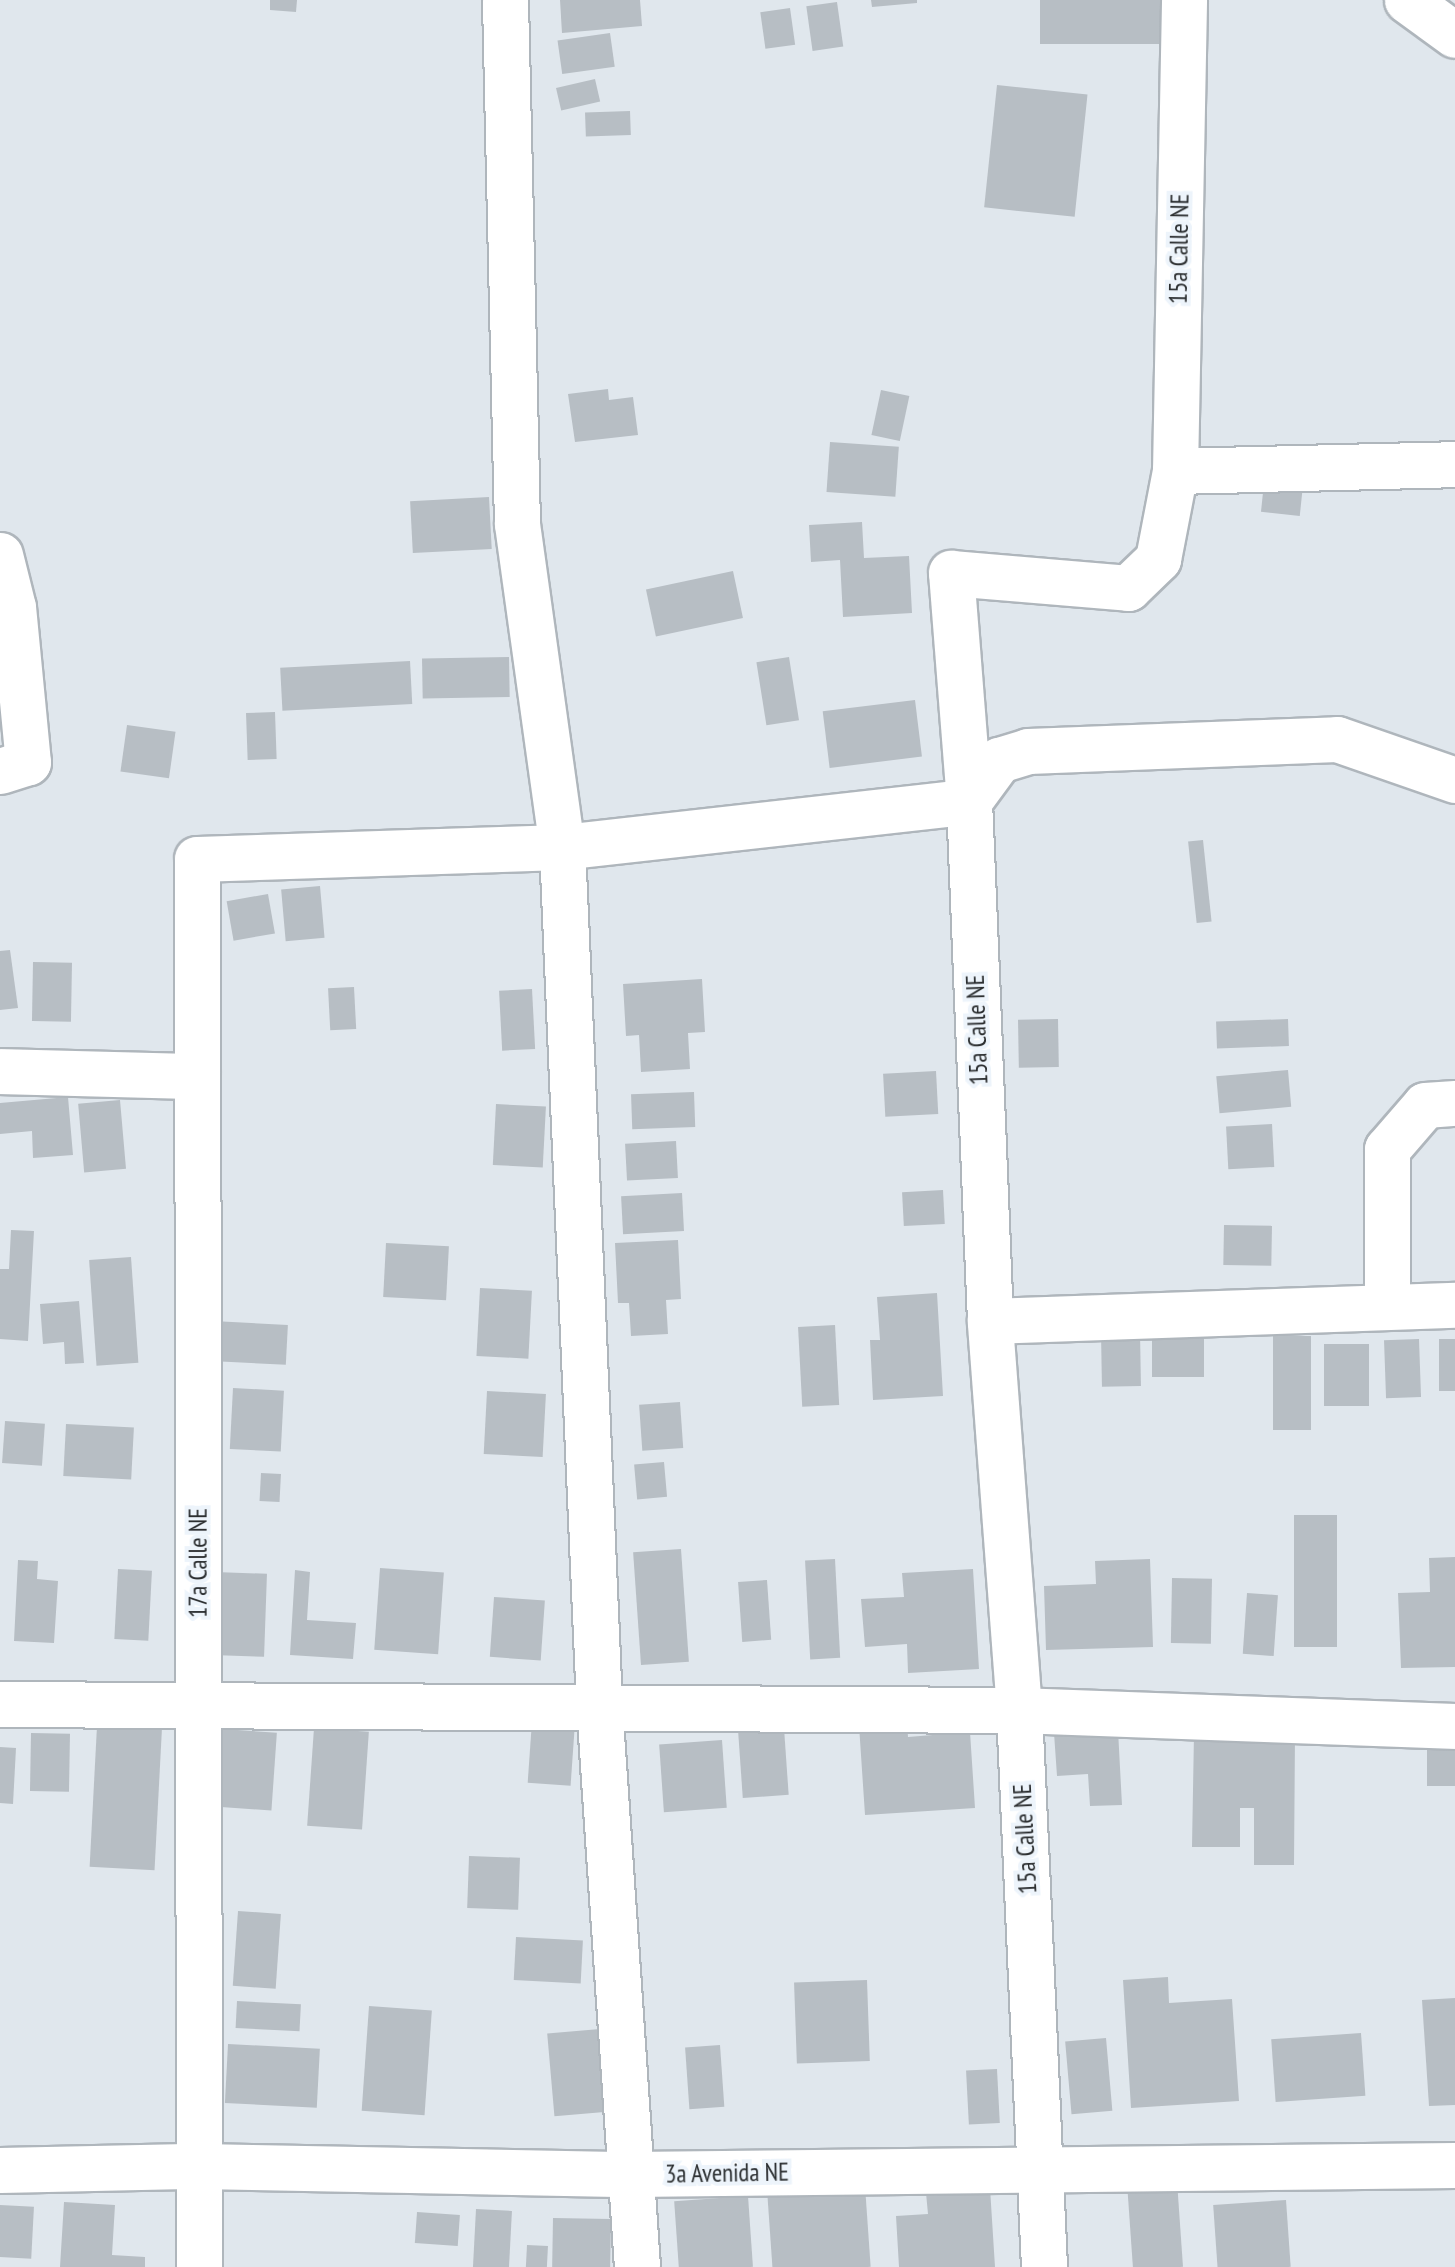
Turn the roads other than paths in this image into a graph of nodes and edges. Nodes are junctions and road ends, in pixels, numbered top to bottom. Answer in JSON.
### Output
{"nodes":[{"id":1,"x":505,"y":0,"type":"edge"},
{"id":2,"x":1184,"y":0,"type":"edge"},
{"id":3,"x":1408,"y":0,"type":"edge"},
{"id":4,"x":1455,"y":35,"type":"edge"},
{"id":5,"x":1455,"y":464,"type":"edge"},
{"id":6,"x":1176,"y":471,"type":"junction"},
{"id":7,"x":0,"y":555,"type":"edge"},
{"id":8,"x":0,"y":771,"type":"edge"},
{"id":9,"x":1455,"y":780,"type":"edge"},
{"id":10,"x":969,"y":800,"type":"junction"},
{"id":11,"x":562,"y":847,"type":"junction"},
{"id":12,"x":0,"y":1071,"type":"edge"},
{"id":13,"x":198,"y":1076,"type":"junction"},
{"id":14,"x":1455,"y":1103,"type":"edge"},
{"id":15,"x":1387,"y":1304,"type":"junction"},
{"id":16,"x":1455,"y":1305,"type":"edge"},
{"id":17,"x":990,"y":1321,"type":"junction"},
{"id":18,"x":0,"y":1704,"type":"edge"},
{"id":19,"x":599,"y":1705,"type":"junction"},
{"id":20,"x":198,"y":1706,"type":"junction"},
{"id":21,"x":1019,"y":1710,"type":"junction"},
{"id":22,"x":1455,"y":1726,"type":"edge"},
{"id":23,"x":1455,"y":2165,"type":"edge"},
{"id":24,"x":199,"y":2166,"type":"junction"},
{"id":25,"x":1040,"y":2168,"type":"junction"},
{"id":26,"x":0,"y":2170,"type":"edge"},
{"id":27,"x":630,"y":2174,"type":"junction"},
{"id":28,"x":199,"y":2267,"type":"edge"},
{"id":29,"x":637,"y":2267,"type":"edge"},
{"id":30,"x":1044,"y":2267,"type":"edge"}],
"edges":[{"from":1,"to":11,"type":"street"},
{"from":2,"to":6,"type":"street","name":"15a Calle NE"},
{"from":3,"to":4,"type":"street"},
{"from":5,"to":6,"type":"street"},
{"from":6,"to":10,"type":"street","name":"15a Calle NE"},
{"from":7,"to":8,"type":"street"},
{"from":9,"to":10,"type":"street"},
{"from":10,"to":11,"type":"street"},
{"from":10,"to":17,"type":"street","name":"15a Calle NE"},
{"from":11,"to":13,"type":"street","name":"17a Calle NE"},
{"from":11,"to":19,"type":"street"},
{"from":12,"to":13,"type":"street"},
{"from":13,"to":20,"type":"street","name":"17a Calle NE"},
{"from":14,"to":15,"type":"street"},
{"from":15,"to":16,"type":"street"},
{"from":15,"to":17,"type":"street"},
{"from":17,"to":21,"type":"street","name":"15a Calle NE"},
{"from":18,"to":20,"type":"street"},
{"from":19,"to":20,"type":"street"},
{"from":19,"to":21,"type":"street"},
{"from":19,"to":27,"type":"street"},
{"from":20,"to":24,"type":"street","name":"17a Calle NE"},
{"from":21,"to":22,"type":"street"},
{"from":21,"to":25,"type":"street","name":"15a Calle NE"},
{"from":23,"to":25,"type":"street","name":"3a Avenida NE"},
{"from":24,"to":26,"type":"street","name":"3a Avenida NE"},
{"from":24,"to":27,"type":"street","name":"3a Avenida NE"},
{"from":24,"to":28,"type":"street","name":"17a Calle NE"},
{"from":25,"to":27,"type":"street","name":"3a Avenida NE"},
{"from":25,"to":30,"type":"street","name":"15a Calle NE"},
{"from":27,"to":29,"type":"street"}]}
